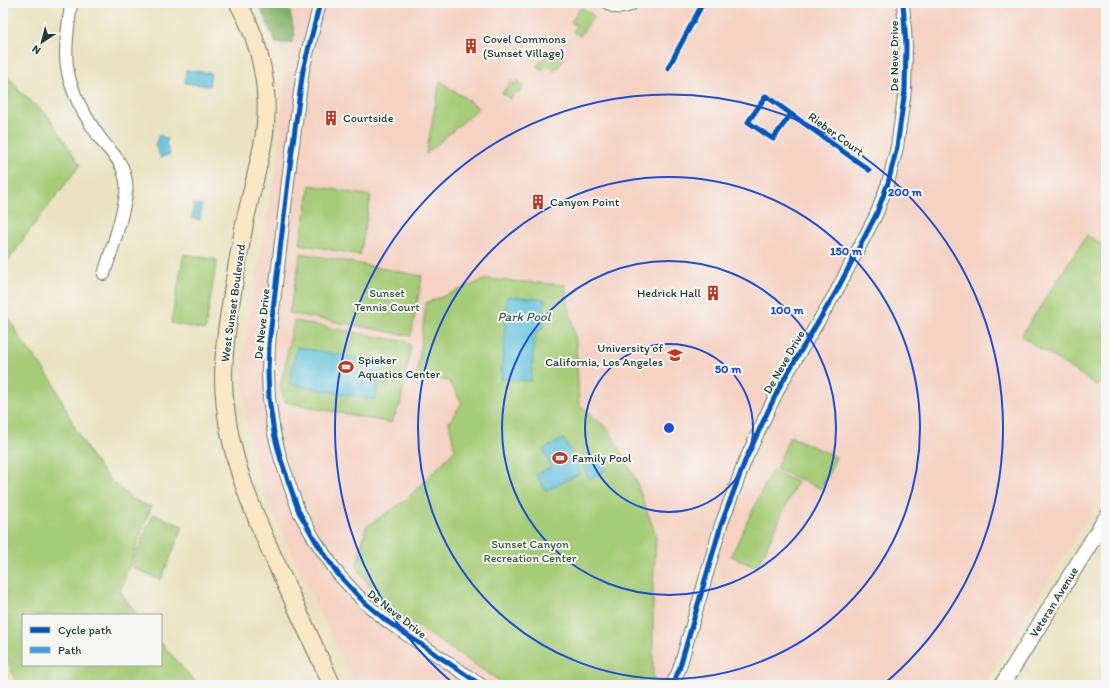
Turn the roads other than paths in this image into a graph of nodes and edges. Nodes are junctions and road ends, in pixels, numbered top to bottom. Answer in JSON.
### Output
{"nodes":[{"id":1,"x":71,"y":3,"type":"edge"},
{"id":2,"x":238,"y":3,"type":"edge"},
{"id":3,"x":320,"y":3,"type":"edge"},
{"id":4,"x":608,"y":3,"type":"edge"},
{"id":5,"x":633,"y":3,"type":"edge"},
{"id":6,"x":903,"y":3,"type":"edge"},
{"id":7,"x":104,"y":274,"type":"dead end"},
{"id":8,"x":1106,"y":518,"type":"edge"},
{"id":9,"x":332,"y":685,"type":"edge"},
{"id":10,"x":481,"y":685,"type":"edge"},
{"id":11,"x":672,"y":685,"type":"edge"},
{"id":12,"x":1002,"y":685,"type":"edge"}],
"edges":[{"from":1,"to":7,"type":"street"},
{"from":2,"to":9,"type":"main road","name":"West Sunset Boulevard"},
{"from":3,"to":10,"type":"street","name":"De Neve Drive"},
{"from":4,"to":5,"type":"street"},
{"from":6,"to":11,"type":"street","name":"De Neve Drive"},
{"from":8,"to":12,"type":"street","name":"Veteran Avenue"}]}
